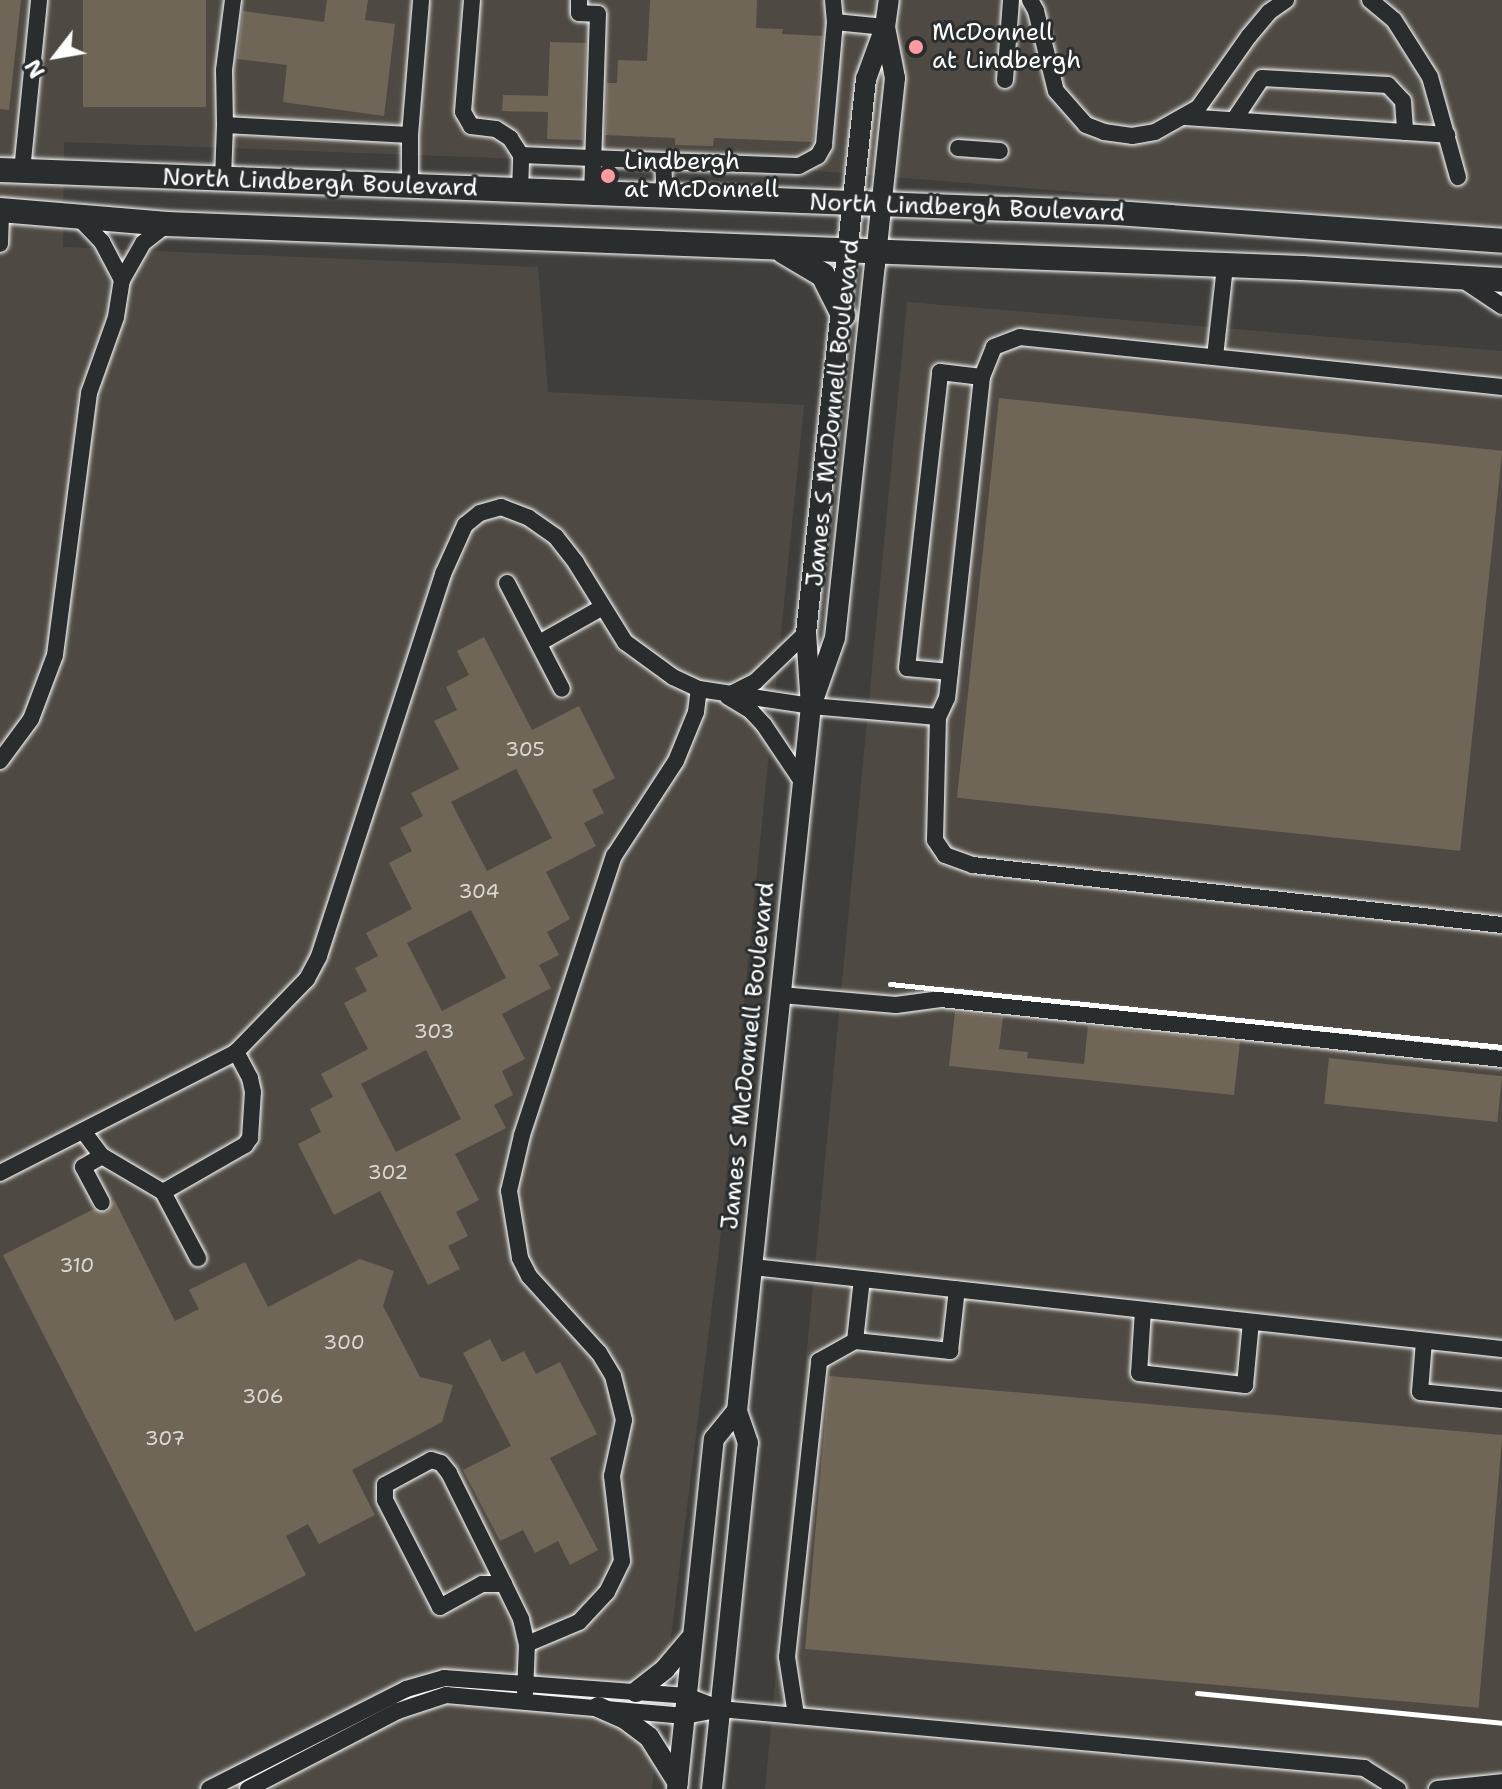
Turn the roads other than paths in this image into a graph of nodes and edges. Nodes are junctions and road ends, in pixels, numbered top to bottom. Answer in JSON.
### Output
{"nodes":[{"id":1,"x":39,"y":0,"type":"edge"},
{"id":2,"x":233,"y":0,"type":"edge"},
{"id":3,"x":421,"y":0,"type":"edge"},
{"id":4,"x":472,"y":0,"type":"edge"},
{"id":5,"x":833,"y":0,"type":"edge"},
{"id":6,"x":889,"y":0,"type":"edge"},
{"id":7,"x":1011,"y":0,"type":"edge"},
{"id":8,"x":1030,"y":0,"type":"edge"},
{"id":9,"x":1286,"y":0,"type":"edge"},
{"id":10,"x":1370,"y":0,"type":"edge"},
{"id":11,"x":579,"y":6,"type":"edge"},
{"id":12,"x":835,"y":22,"type":"junction"},
{"id":13,"x":885,"y":27,"type":"junction"},
{"id":14,"x":1005,"y":80,"type":"dead end"},
{"id":15,"x":1185,"y":117,"type":"junction"},
{"id":16,"x":1234,"y":120,"type":"junction"},
{"id":17,"x":225,"y":125,"type":"junction"},
{"id":18,"x":1405,"y":132,"type":"junction"},
{"id":19,"x":410,"y":135,"type":"junction"},
{"id":20,"x":1447,"y":135,"type":"junction"},
{"id":21,"x":958,"y":148,"type":"dead end"},
{"id":22,"x":1000,"y":151,"type":"dead end"},
{"id":23,"x":521,"y":155,"type":"junction"},
{"id":24,"x":592,"y":159,"type":"junction"},
{"id":25,"x":663,"y":161,"type":"junction"},
{"id":26,"x":11,"y":170,"type":"edge"},
{"id":27,"x":1458,"y":177,"type":"dead end"},
{"id":28,"x":223,"y":179,"type":"junction"},
{"id":29,"x":410,"y":186,"type":"junction"},
{"id":30,"x":520,"y":191,"type":"junction"},
{"id":31,"x":592,"y":194,"type":"junction"},
{"id":32,"x":665,"y":196,"type":"junction"},
{"id":33,"x":854,"y":203,"type":"junction"},
{"id":34,"x":881,"y":204,"type":"junction"},
{"id":35,"x":1,"y":210,"type":"edge"},
{"id":36,"x":78,"y":217,"type":"junction"},
{"id":37,"x":167,"y":224,"type":"junction"},
{"id":38,"x":1502,"y":241,"type":"edge"},
{"id":39,"x":0,"y":244,"type":"edge"},
{"id":40,"x":774,"y":248,"type":"junction"},
{"id":41,"x":849,"y":251,"type":"junction"},
{"id":42,"x":876,"y":253,"type":"junction"},
{"id":43,"x":1225,"y":266,"type":"junction"},
{"id":44,"x":1458,"y":277,"type":"junction"},
{"id":45,"x":122,"y":280,"type":"junction"},
{"id":46,"x":1502,"y":280,"type":"edge"},
{"id":47,"x":1502,"y":306,"type":"edge"},
{"id":48,"x":843,"y":315,"type":"junction"},
{"id":49,"x":1215,"y":357,"type":"junction"},
{"id":50,"x":982,"y":377,"type":"junction"},
{"id":51,"x":1502,"y":387,"type":"edge"},
{"id":52,"x":507,"y":583,"type":"dead end"},
{"id":53,"x":601,"y":608,"type":"junction"},
{"id":54,"x":806,"y":633,"type":"junction"},
{"id":55,"x":541,"y":642,"type":"junction"},
{"id":56,"x":950,"y":672,"type":"junction"},
{"id":57,"x":562,"y":689,"type":"dead end"},
{"id":58,"x":699,"y":689,"type":"junction"},
{"id":59,"x":726,"y":696,"type":"junction"},
{"id":60,"x":811,"y":706,"type":"junction"},
{"id":61,"x":938,"y":717,"type":"junction"},
{"id":62,"x":0,"y":761,"type":"edge"},
{"id":63,"x":803,"y":783,"type":"junction"},
{"id":64,"x":1502,"y":925,"type":"edge"},
{"id":65,"x":781,"y":995,"type":"junction"},
{"id":66,"x":236,"y":1052,"type":"junction"},
{"id":67,"x":1502,"y":1059,"type":"edge"},
{"id":68,"x":83,"y":1131,"type":"junction"},
{"id":69,"x":102,"y":1156,"type":"junction"},
{"id":70,"x":0,"y":1173,"type":"edge"},
{"id":71,"x":163,"y":1192,"type":"junction"},
{"id":72,"x":102,"y":1202,"type":"dead end"},
{"id":73,"x":198,"y":1258,"type":"dead end"},
{"id":74,"x":753,"y":1267,"type":"junction"},
{"id":75,"x":862,"y":1279,"type":"junction"},
{"id":76,"x":957,"y":1289,"type":"junction"},
{"id":77,"x":1143,"y":1310,"type":"junction"},
{"id":78,"x":1251,"y":1322,"type":"junction"},
{"id":79,"x":855,"y":1341,"type":"junction"},
{"id":80,"x":1424,"y":1341,"type":"junction"},
{"id":81,"x":1502,"y":1349,"type":"edge"},
{"id":82,"x":1502,"y":1400,"type":"edge"},
{"id":83,"x":737,"y":1411,"type":"junction"},
{"id":84,"x":504,"y":1584,"type":"junction"},
{"id":85,"x":694,"y":1634,"type":"junction"},
{"id":86,"x":527,"y":1644,"type":"junction"},
{"id":87,"x":525,"y":1691,"type":"junction"},
{"id":88,"x":636,"y":1692,"type":"junction"},
{"id":89,"x":686,"y":1706,"type":"junction"},
{"id":90,"x":598,"y":1707,"type":"junction"},
{"id":91,"x":720,"y":1709,"type":"junction"},
{"id":92,"x":796,"y":1715,"type":"junction"},
{"id":93,"x":265,"y":1778,"type":"edge"},
{"id":94,"x":1502,"y":1782,"type":"edge"},
{"id":95,"x":678,"y":1786,"type":"edge"},
{"id":96,"x":209,"y":1789,"type":"edge"},
{"id":97,"x":248,"y":1789,"type":"edge"},
{"id":98,"x":712,"y":1789,"type":"edge"},
{"id":99,"x":1398,"y":1789,"type":"edge"},
{"id":100,"x":1437,"y":1789,"type":"edge"}],
"edges":[{"from":1,"to":26,"type":"lane"},
{"from":2,"to":17,"type":"lane"},
{"from":3,"to":19,"type":"lane"},
{"from":4,"to":23,"type":"lane"},
{"from":5,"to":12,"type":"lane"},
{"from":6,"to":13,"type":"main road","name":"James S McDonnell Boulevard"},
{"from":7,"to":14,"type":"lane"},
{"from":8,"to":15,"type":"lane"},
{"from":9,"to":15,"type":"lane"},
{"from":10,"to":20,"type":"lane"},
{"from":11,"to":24,"type":"lane"},
{"from":12,"to":13,"type":"lane"},
{"from":12,"to":25,"type":"lane"},
{"from":13,"to":33,"type":"main road","name":"James S McDonnell Boulevard"},
{"from":13,"to":34,"type":"main road","name":"James S McDonnell Boulevard"},
{"from":15,"to":16,"type":"lane"},
{"from":16,"to":18,"type":"lane"},
{"from":16,"to":18,"type":"lane"},
{"from":17,"to":19,"type":"lane"},
{"from":17,"to":28,"type":"lane"},
{"from":18,"to":20,"type":"lane"},
{"from":19,"to":29,"type":"lane"},
{"from":20,"to":27,"type":"lane"},
{"from":21,"to":22,"type":"lane"},
{"from":23,"to":24,"type":"lane"},
{"from":23,"to":30,"type":"lane"},
{"from":24,"to":25,"type":"lane"},
{"from":24,"to":31,"type":"lane"},
{"from":25,"to":32,"type":"lane"},
{"from":26,"to":28,"type":"highway","name":"North Lindbergh Boulevard"},
{"from":28,"to":29,"type":"highway","name":"North Lindbergh Boulevard"},
{"from":29,"to":30,"type":"highway","name":"North Lindbergh Boulevard"},
{"from":30,"to":31,"type":"highway","name":"North Lindbergh Boulevard"},
{"from":31,"to":32,"type":"highway","name":"North Lindbergh Boulevard"},
{"from":32,"to":33,"type":"highway","name":"North Lindbergh Boulevard"},
{"from":33,"to":34,"type":"highway","name":"North Lindbergh Boulevard"},
{"from":33,"to":41,"type":"main road","name":"James S McDonnell Boulevard"},
{"from":34,"to":38,"type":"highway","name":"North Lindbergh Boulevard"},
{"from":34,"to":42,"type":"main road","name":"James S McDonnell Boulevard"},
{"from":35,"to":36,"type":"highway","name":"North Lindbergh Boulevard"},
{"from":35,"to":39,"type":"lane"},
{"from":36,"to":37,"type":"highway","name":"North Lindbergh Boulevard"},
{"from":36,"to":45,"type":"lane"},
{"from":37,"to":40,"type":"highway","name":"North Lindbergh Boulevard"},
{"from":37,"to":45,"type":"lane"},
{"from":40,"to":41,"type":"highway","name":"North Lindbergh Boulevard"},
{"from":40,"to":48,"type":"highway"},
{"from":41,"to":42,"type":"highway","name":"North Lindbergh Boulevard"},
{"from":41,"to":48,"type":"main road","name":"James S McDonnell Boulevard"},
{"from":42,"to":43,"type":"highway","name":"North Lindbergh Boulevard"},
{"from":42,"to":60,"type":"main road","name":"James S McDonnell Boulevard"},
{"from":43,"to":44,"type":"highway","name":"North Lindbergh Boulevard"},
{"from":43,"to":49,"type":"lane"},
{"from":44,"to":46,"type":"highway","name":"North Lindbergh Boulevard"},
{"from":44,"to":47,"type":"lane"},
{"from":45,"to":62,"type":"lane"},
{"from":48,"to":54,"type":"main road","name":"James S McDonnell Boulevard"},
{"from":49,"to":50,"type":"lane"},
{"from":49,"to":51,"type":"lane"},
{"from":50,"to":56,"type":"lane"},
{"from":50,"to":56,"type":"lane"},
{"from":52,"to":55,"type":"lane"},
{"from":53,"to":55,"type":"lane"},
{"from":53,"to":58,"type":"lane"},
{"from":53,"to":66,"type":"lane"},
{"from":54,"to":59,"type":"lane"},
{"from":54,"to":60,"type":"main road","name":"James S McDonnell Boulevard"},
{"from":55,"to":57,"type":"lane"},
{"from":56,"to":61,"type":"lane"},
{"from":58,"to":59,"type":"lane"},
{"from":58,"to":86,"type":"lane"},
{"from":59,"to":60,"type":"lane"},
{"from":59,"to":63,"type":"lane"},
{"from":60,"to":61,"type":"lane"},
{"from":60,"to":63,"type":"main road","name":"James S McDonnell Boulevard"},
{"from":61,"to":64,"type":"lane"},
{"from":63,"to":65,"type":"main road","name":"James S McDonnell Boulevard"},
{"from":65,"to":67,"type":"lane"},
{"from":65,"to":74,"type":"main road","name":"James S McDonnell Boulevard"},
{"from":66,"to":68,"type":"lane"},
{"from":66,"to":71,"type":"lane"},
{"from":68,"to":69,"type":"lane"},
{"from":68,"to":70,"type":"lane"},
{"from":69,"to":71,"type":"lane"},
{"from":69,"to":72,"type":"lane"},
{"from":71,"to":73,"type":"lane"},
{"from":74,"to":75,"type":"lane"},
{"from":74,"to":83,"type":"main road","name":"James S McDonnell Boulevard"},
{"from":75,"to":76,"type":"lane"},
{"from":75,"to":79,"type":"lane"},
{"from":76,"to":77,"type":"lane"},
{"from":76,"to":79,"type":"lane"},
{"from":77,"to":78,"type":"lane"},
{"from":77,"to":78,"type":"lane"},
{"from":78,"to":80,"type":"lane"},
{"from":79,"to":92,"type":"lane"},
{"from":80,"to":81,"type":"lane"},
{"from":80,"to":82,"type":"lane"},
{"from":83,"to":85,"type":"main road"},
{"from":83,"to":91,"type":"main road","name":"James S McDonnell Boulevard"},
{"from":84,"to":84,"type":"lane"},
{"from":84,"to":86,"type":"lane"},
{"from":85,"to":88,"type":"main road"},
{"from":85,"to":89,"type":"main road"},
{"from":86,"to":87,"type":"lane"},
{"from":87,"to":88,"type":"lane"},
{"from":87,"to":90,"type":"lane"},
{"from":87,"to":93,"type":"lane"},
{"from":88,"to":89,"type":"lane"},
{"from":89,"to":90,"type":"lane"},
{"from":89,"to":91,"type":"lane"},
{"from":89,"to":95,"type":"main road"},
{"from":90,"to":95,"type":"main road"},
{"from":91,"to":92,"type":"lane"},
{"from":91,"to":98,"type":"main road","name":"James S McDonnell Boulevard"},
{"from":92,"to":99,"type":"lane"},
{"from":93,"to":96,"type":"lane"},
{"from":93,"to":97,"type":"lane"},
{"from":94,"to":100,"type":"lane"}]}
